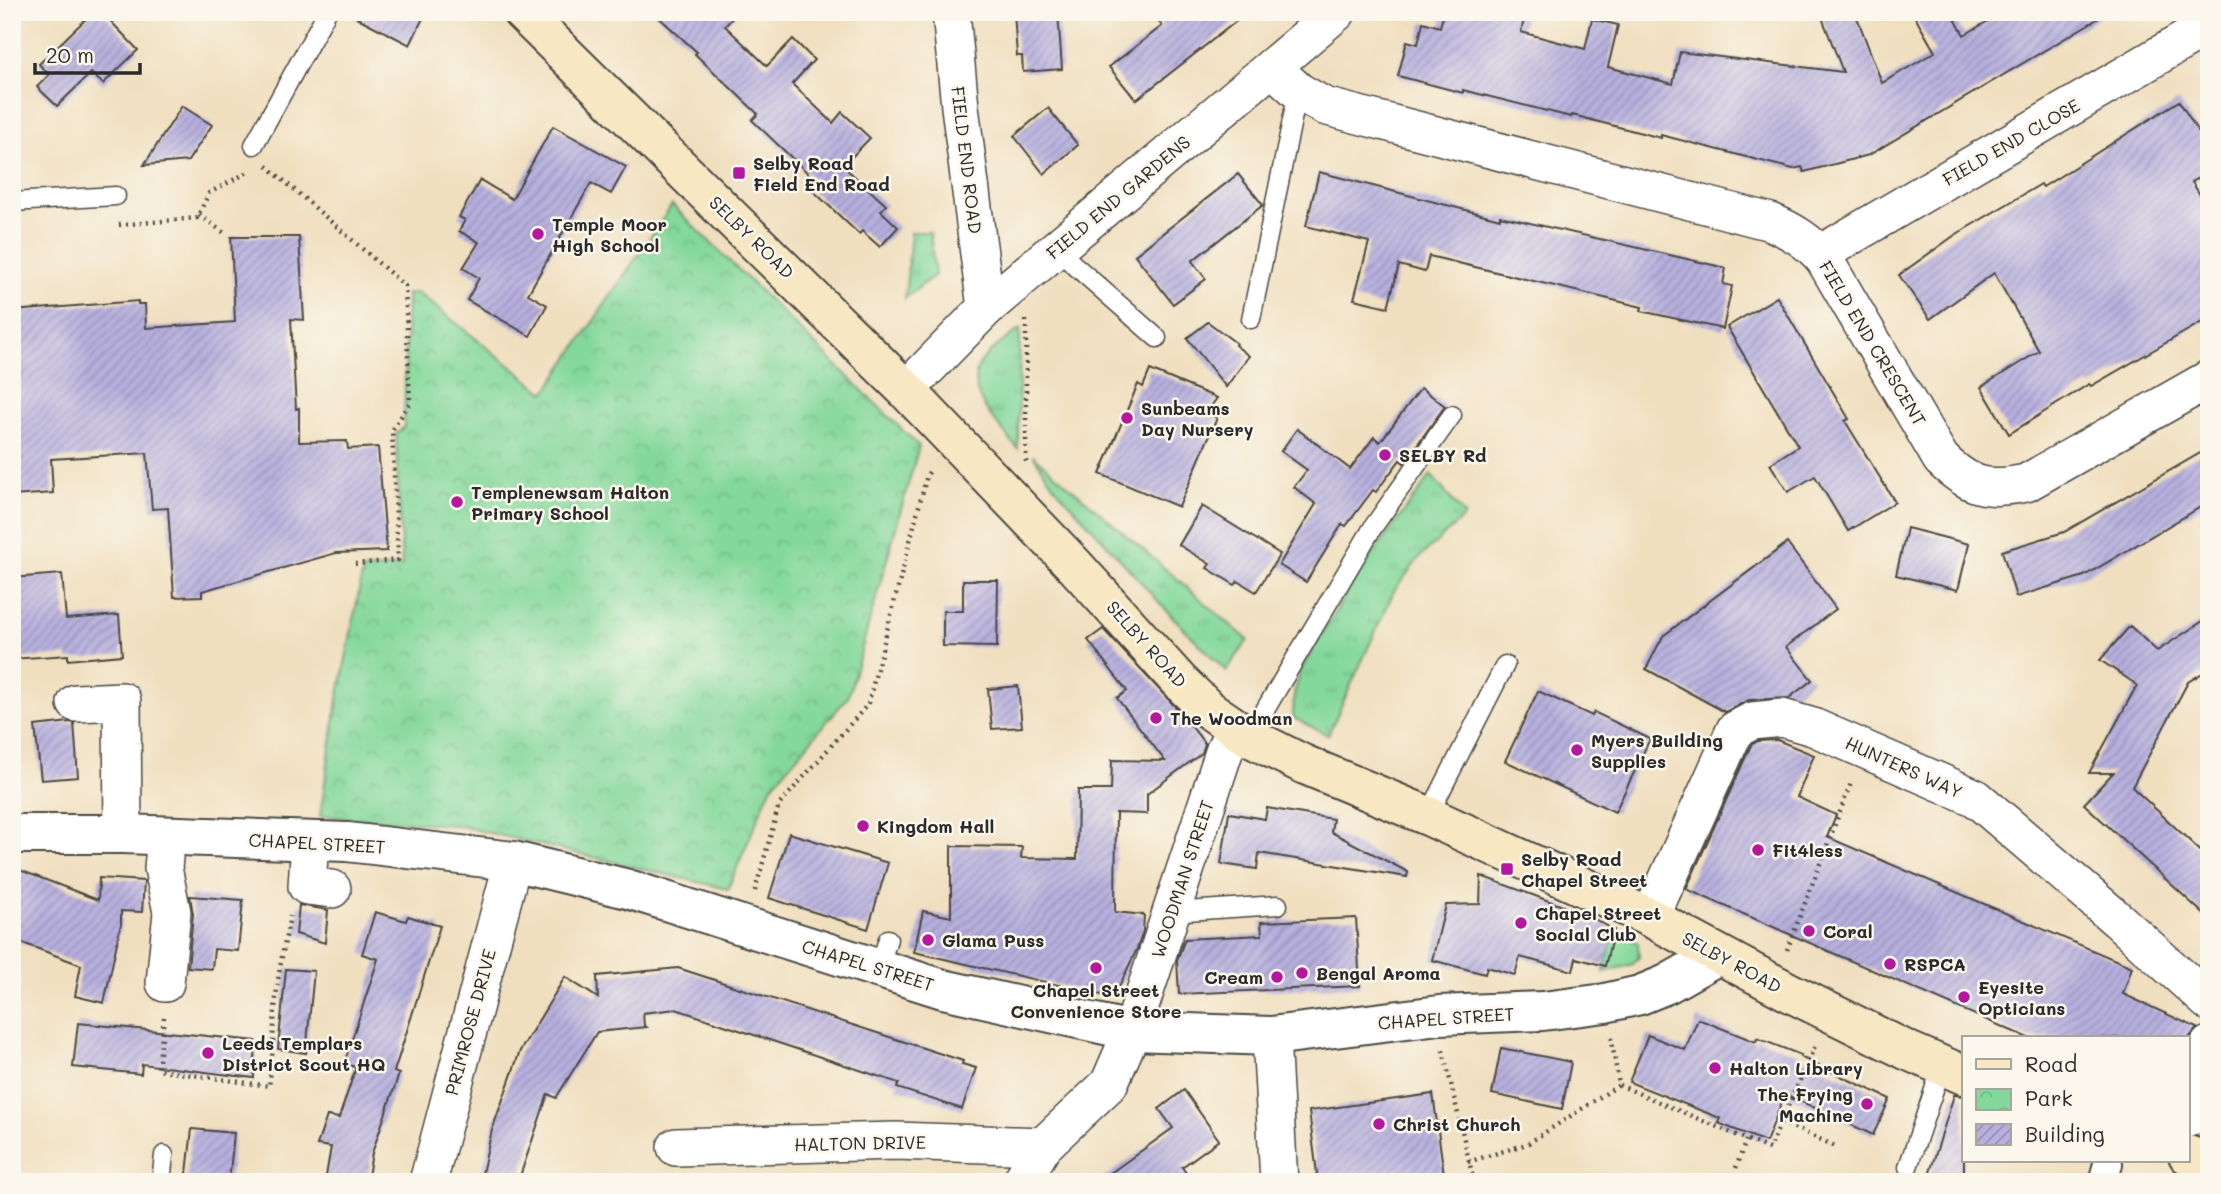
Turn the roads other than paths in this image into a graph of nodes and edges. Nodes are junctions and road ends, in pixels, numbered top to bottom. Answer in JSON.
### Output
{"nodes":[{"id":1,"x":327,"y":12,"type":"edge"},
{"id":2,"x":522,"y":12,"type":"edge"},
{"id":3,"x":951,"y":12,"type":"edge"},
{"id":4,"x":1338,"y":12,"type":"edge"},
{"id":5,"x":2202,"y":24,"type":"edge"},
{"id":6,"x":1272,"y":67,"type":"junction"},
{"id":7,"x":1298,"y":91,"type":"junction"},
{"id":8,"x":254,"y":152,"type":"road end"},
{"id":9,"x":116,"y":196,"type":"dead end"},
{"id":10,"x":12,"y":202,"type":"edge"},
{"id":11,"x":1056,"y":249,"type":"junction"},
{"id":12,"x":1819,"y":254,"type":"junction"},
{"id":13,"x":986,"y":308,"type":"junction"},
{"id":14,"x":1251,"y":319,"type":"dead end"},
{"id":15,"x":1157,"y":338,"type":"dead end"},
{"id":16,"x":2209,"y":379,"type":"edge"},
{"id":17,"x":906,"y":390,"type":"junction"},
{"id":18,"x":1452,"y":415,"type":"dead end"},
{"id":19,"x":1505,"y":665,"type":"dead end"},
{"id":20,"x":76,"y":704,"type":"dead end"},
{"id":21,"x":1242,"y":733,"type":"junction"},
{"id":22,"x":1428,"y":816,"type":"junction"},
{"id":23,"x":12,"y":834,"type":"edge"},
{"id":24,"x":123,"y":834,"type":"junction"},
{"id":25,"x":166,"y":836,"type":"junction"},
{"id":26,"x":310,"y":841,"type":"junction"},
{"id":27,"x":513,"y":861,"type":"junction"},
{"id":28,"x":319,"y":888,"type":"road end"},
{"id":29,"x":1278,"y":905,"type":"dead end"},
{"id":30,"x":1171,"y":912,"type":"junction"},
{"id":31,"x":1650,"y":918,"type":"junction"},
{"id":32,"x":1718,"y":955,"type":"junction"},
{"id":33,"x":157,"y":1001,"type":"road end"},
{"id":34,"x":2209,"y":1002,"type":"edge"},
{"id":35,"x":1132,"y":1031,"type":"junction"},
{"id":36,"x":1271,"y":1036,"type":"junction"},
{"id":37,"x":2209,"y":1045,"type":"edge"},
{"id":38,"x":1953,"y":1070,"type":"edge"},
{"id":39,"x":2190,"y":1111,"type":"edge"},
{"id":40,"x":1044,"y":1146,"type":"junction"},
{"id":41,"x":676,"y":1147,"type":"dead end"},
{"id":42,"x":164,"y":1156,"type":"dead end"},
{"id":43,"x":2190,"y":1156,"type":"edge"},
{"id":44,"x":2209,"y":1162,"type":"edge"},
{"id":45,"x":1908,"y":1167,"type":"dead end"},
{"id":46,"x":161,"y":1182,"type":"edge"},
{"id":47,"x":428,"y":1182,"type":"edge"},
{"id":48,"x":1021,"y":1182,"type":"edge"},
{"id":49,"x":1279,"y":1182,"type":"edge"}],
"edges":[{"from":1,"to":8,"type":"lane"},
{"from":2,"to":17,"type":"main road","name":"SELBY ROAD"},
{"from":3,"to":13,"type":"street","name":"FIELD END ROAD"},
{"from":4,"to":6,"type":"street","name":"FIELD END GARDENS"},
{"from":5,"to":12,"type":"street","name":"FIELD END CLOSE"},
{"from":6,"to":7,"type":"street","name":"FIELD END CRESCENT"},
{"from":6,"to":11,"type":"street","name":"FIELD END GARDENS"},
{"from":7,"to":12,"type":"street","name":"FIELD END CRESCENT"},
{"from":7,"to":14,"type":"lane"},
{"from":9,"to":10,"type":"lane"},
{"from":11,"to":13,"type":"street","name":"FIELD END GARDENS"},
{"from":11,"to":15,"type":"lane"},
{"from":12,"to":16,"type":"street","name":"FIELD END CRESCENT"},
{"from":13,"to":17,"type":"street","name":"FIELD END GARDENS"},
{"from":17,"to":21,"type":"main road","name":"SELBY ROAD"},
{"from":18,"to":21,"type":"lane"},
{"from":19,"to":22,"type":"lane"},
{"from":20,"to":24,"type":"street"},
{"from":21,"to":22,"type":"main road","name":"SELBY ROAD"},
{"from":21,"to":30,"type":"street","name":"WOODMAN STREET"},
{"from":22,"to":31,"type":"main road","name":"SELBY ROAD"},
{"from":23,"to":24,"type":"street","name":"CHAPEL STREET"},
{"from":24,"to":25,"type":"street","name":"CHAPEL STREET"},
{"from":25,"to":26,"type":"street","name":"CHAPEL STREET"},
{"from":25,"to":33,"type":"street"},
{"from":26,"to":27,"type":"street","name":"CHAPEL STREET"},
{"from":26,"to":28,"type":"street"},
{"from":27,"to":35,"type":"street","name":"CHAPEL STREET"},
{"from":27,"to":47,"type":"street","name":"PRIMROSE DRIVE"},
{"from":29,"to":30,"type":"lane"},
{"from":30,"to":35,"type":"street","name":"WOODMAN STREET"},
{"from":31,"to":32,"type":"main road","name":"SELBY ROAD"},
{"from":31,"to":34,"type":"street","name":"HUNTERS WAY"},
{"from":32,"to":36,"type":"street","name":"CHAPEL STREET"},
{"from":32,"to":38,"type":"main road","name":"SELBY ROAD"},
{"from":35,"to":36,"type":"street","name":"CHAPEL STREET"},
{"from":35,"to":40,"type":"street","name":"WOODMAN STREET"},
{"from":36,"to":49,"type":"street"},
{"from":37,"to":39,"type":"street"},
{"from":38,"to":45,"type":"lane"},
{"from":40,"to":41,"type":"street","name":"HALTON DRIVE"},
{"from":40,"to":48,"type":"street","name":"WOODMAN STREET"},
{"from":42,"to":46,"type":"lane"},
{"from":43,"to":44,"type":"main road"}]}
